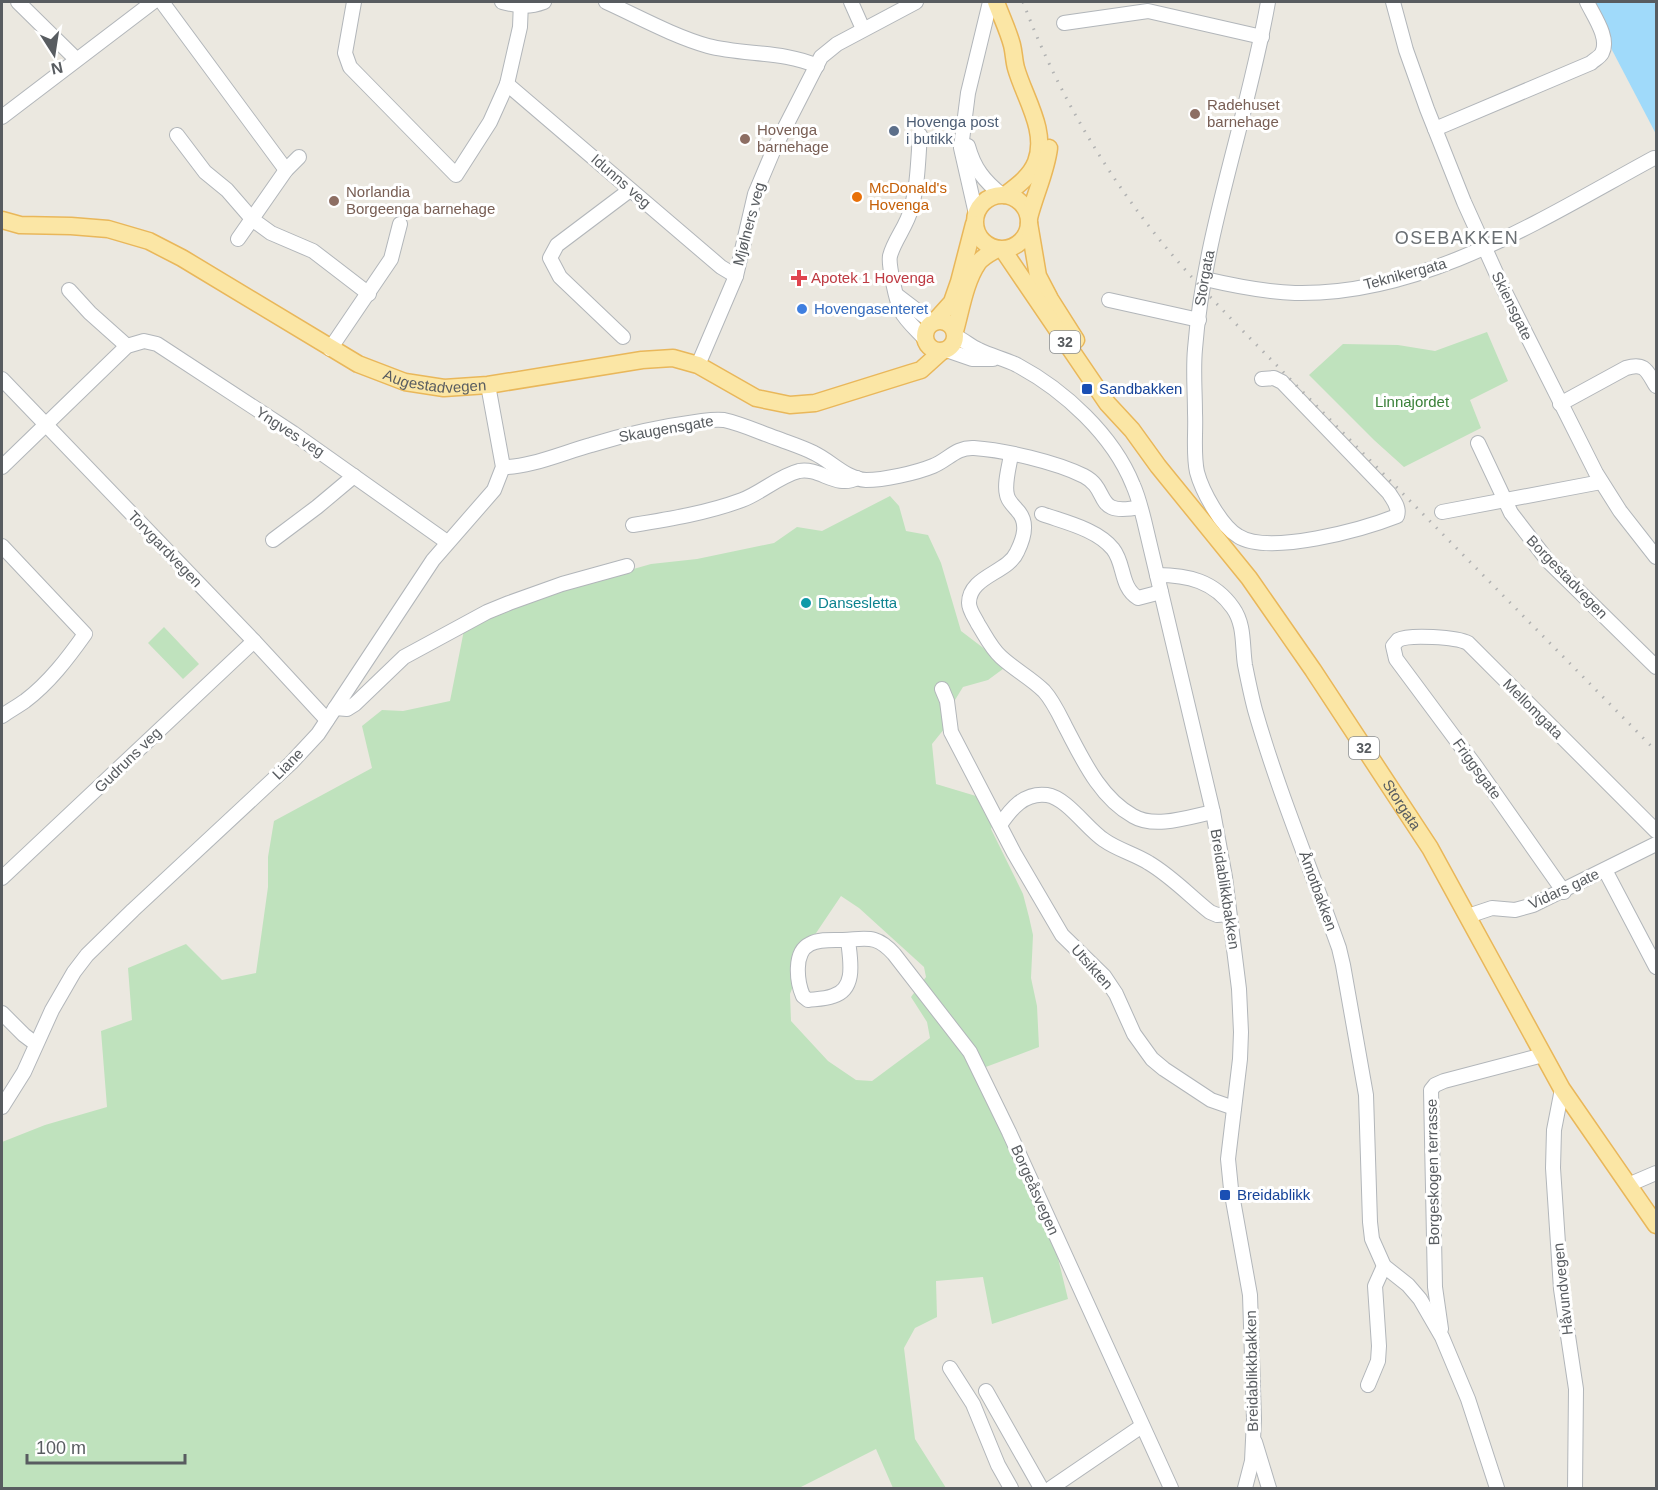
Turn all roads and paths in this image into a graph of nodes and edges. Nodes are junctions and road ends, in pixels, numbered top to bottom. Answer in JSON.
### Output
{"nodes":[{"id":1,"x":18,"y":2,"type":"edge"},
{"id":2,"x":153,"y":2,"type":"edge"},
{"id":3,"x":162,"y":2,"type":"edge"},
{"id":4,"x":354,"y":2,"type":"edge"},
{"id":5,"x":502,"y":2,"type":"edge"},
{"id":6,"x":544,"y":2,"type":"edge"},
{"id":7,"x":606,"y":2,"type":"edge"},
{"id":8,"x":851,"y":2,"type":"edge"},
{"id":9,"x":916,"y":2,"type":"edge"},
{"id":10,"x":990,"y":2,"type":"edge"},
{"id":11,"x":996,"y":2,"type":"edge"},
{"id":12,"x":1268,"y":2,"type":"edge"},
{"id":13,"x":1393,"y":2,"type":"edge"},
{"id":14,"x":1587,"y":2,"type":"edge"},
{"id":15,"x":521,"y":4,"type":"edge"},
{"id":16,"x":1146,"y":6,"type":"edge"},
{"id":17,"x":1064,"y":23,"type":"dead end"},
{"id":18,"x":863,"y":29,"type":"junction"},
{"id":19,"x":1262,"y":37,"type":"junction"},
{"id":20,"x":1011,"y":44,"type":"junction"},
{"id":21,"x":76,"y":59,"type":"junction"},
{"id":22,"x":817,"y":66,"type":"junction"},
{"id":23,"x":507,"y":84,"type":"junction"},
{"id":24,"x":2,"y":117,"type":"edge"},
{"id":25,"x":964,"y":129,"type":"junction"},
{"id":26,"x":1435,"y":129,"type":"junction"},
{"id":27,"x":177,"y":135,"type":"dead end"},
{"id":28,"x":920,"y":135,"type":"dead end"},
{"id":29,"x":299,"y":157,"type":"dead end"},
{"id":30,"x":1654,"y":158,"type":"dead end"},
{"id":31,"x":286,"y":170,"type":"junction"},
{"id":32,"x":630,"y":190,"type":"junction"},
{"id":33,"x":1003,"y":195,"type":"junction"},
{"id":34,"x":975,"y":219,"type":"junction"},
{"id":35,"x":2,"y":220,"type":"edge"},
{"id":36,"x":253,"y":220,"type":"junction"},
{"id":37,"x":1029,"y":221,"type":"junction"},
{"id":38,"x":400,"y":224,"type":"dead end"},
{"id":39,"x":238,"y":239,"type":"dead end"},
{"id":40,"x":1484,"y":248,"type":"junction"},
{"id":41,"x":1000,"y":250,"type":"junction"},
{"id":42,"x":736,"y":276,"type":"junction"},
{"id":43,"x":1205,"y":279,"type":"junction"},
{"id":44,"x":69,"y":290,"type":"dead end"},
{"id":45,"x":369,"y":294,"type":"junction"},
{"id":46,"x":898,"y":296,"type":"junction"},
{"id":47,"x":1109,"y":300,"type":"dead end"},
{"id":48,"x":1198,"y":320,"type":"junction"},
{"id":49,"x":933,"y":322,"type":"junction"},
{"id":50,"x":955,"y":333,"type":"junction"},
{"id":51,"x":623,"y":337,"type":"dead end"},
{"id":52,"x":127,"y":346,"type":"junction"},
{"id":53,"x":935,"y":346,"type":"junction"},
{"id":54,"x":330,"y":349,"type":"junction"},
{"id":55,"x":998,"y":358,"type":"junction"},
{"id":56,"x":698,"y":364,"type":"junction"},
{"id":57,"x":2,"y":379,"type":"edge"},
{"id":58,"x":1262,"y":379,"type":"dead end"},
{"id":59,"x":488,"y":385,"type":"junction"},
{"id":60,"x":1656,"y":386,"type":"edge"},
{"id":61,"x":1560,"y":404,"type":"junction"},
{"id":62,"x":45,"y":425,"type":"junction"},
{"id":63,"x":1132,"y":430,"type":"junction"},
{"id":64,"x":1478,"y":443,"type":"dead end"},
{"id":65,"x":1011,"y":455,"type":"junction"},
{"id":66,"x":2,"y":467,"type":"edge"},
{"id":67,"x":503,"y":467,"type":"junction"},
{"id":68,"x":354,"y":476,"type":"junction"},
{"id":69,"x":857,"y":478,"type":"junction"},
{"id":70,"x":1601,"y":482,"type":"junction"},
{"id":71,"x":1504,"y":500,"type":"junction"},
{"id":72,"x":1140,"y":507,"type":"junction"},
{"id":73,"x":1442,"y":512,"type":"dead end"},
{"id":74,"x":1042,"y":514,"type":"dead end"},
{"id":75,"x":633,"y":525,"type":"dead end"},
{"id":76,"x":273,"y":540,"type":"dead end"},
{"id":77,"x":447,"y":542,"type":"junction"},
{"id":78,"x":2,"y":546,"type":"edge"},
{"id":79,"x":1656,"y":557,"type":"edge"},
{"id":80,"x":627,"y":566,"type":"dead end"},
{"id":81,"x":1157,"y":575,"type":"junction"},
{"id":82,"x":1161,"y":592,"type":"junction"},
{"id":83,"x":254,"y":641,"type":"junction"},
{"id":84,"x":1393,"y":646,"type":"joint"},
{"id":85,"x":1656,"y":667,"type":"edge"},
{"id":86,"x":942,"y":689,"type":"dead end"},
{"id":87,"x":4,"y":709,"type":"edge"},
{"id":88,"x":331,"y":714,"type":"junction"},
{"id":89,"x":1213,"y":812,"type":"junction"},
{"id":90,"x":1000,"y":825,"type":"junction"},
{"id":91,"x":1656,"y":831,"type":"edge"},
{"id":92,"x":1656,"y":844,"type":"edge"},
{"id":93,"x":1605,"y":870,"type":"junction"},
{"id":94,"x":2,"y":878,"type":"edge"},
{"id":95,"x":1563,"y":892,"type":"junction"},
{"id":96,"x":1229,"y":914,"type":"junction"},
{"id":97,"x":1468,"y":916,"type":"junction"},
{"id":98,"x":848,"y":940,"type":"junction"},
{"id":99,"x":1656,"y":967,"type":"edge"},
{"id":100,"x":2,"y":1013,"type":"edge"},
{"id":101,"x":36,"y":1044,"type":"junction"},
{"id":102,"x":1543,"y":1055,"type":"junction"},
{"id":103,"x":1562,"y":1089,"type":"junction"},
{"id":104,"x":2,"y":1107,"type":"edge"},
{"id":105,"x":1234,"y":1108,"type":"junction"},
{"id":106,"x":1656,"y":1173,"type":"edge"},
{"id":107,"x":1628,"y":1185,"type":"junction"},
{"id":108,"x":1656,"y":1225,"type":"edge"},
{"id":109,"x":1384,"y":1266,"type":"junction"},
{"id":110,"x":1442,"y":1337,"type":"junction"},
{"id":111,"x":950,"y":1368,"type":"dead end"},
{"id":112,"x":1368,"y":1385,"type":"dead end"},
{"id":113,"x":986,"y":1391,"type":"dead end"},
{"id":114,"x":1142,"y":1426,"type":"junction"},
{"id":115,"x":1253,"y":1438,"type":"junction"},
{"id":116,"x":1011,"y":1488,"type":"edge"},
{"id":117,"x":1041,"y":1488,"type":"edge"},
{"id":118,"x":1051,"y":1488,"type":"edge"},
{"id":119,"x":1171,"y":1488,"type":"edge"},
{"id":120,"x":1245,"y":1488,"type":"edge"},
{"id":121,"x":1269,"y":1488,"type":"edge"},
{"id":122,"x":1497,"y":1488,"type":"edge"},
{"id":123,"x":1575,"y":1488,"type":"edge"}],
"edges":[{"from":1,"to":21,"type":"street"},
{"from":2,"to":21,"type":"street"},
{"from":3,"to":31,"type":"street"},
{"from":4,"to":23,"type":"street"},
{"from":5,"to":15,"type":"street"},
{"from":6,"to":15,"type":"street"},
{"from":7,"to":22,"type":"street"},
{"from":8,"to":18,"type":"street"},
{"from":9,"to":18,"type":"street","name":"Mjølners veg"},
{"from":10,"to":25,"type":"street"},
{"from":11,"to":20,"type":"main road","number":"32"},
{"from":12,"to":19,"type":"street","name":"Storgata"},
{"from":13,"to":26,"type":"street","name":"Skiensgate"},
{"from":14,"to":26,"type":"street"},
{"from":15,"to":23,"type":"street"},
{"from":16,"to":17,"type":"street"},
{"from":16,"to":19,"type":"street"},
{"from":18,"to":22,"type":"street","name":"Mjølners veg"},
{"from":19,"to":43,"type":"street","name":"Storgata"},
{"from":20,"to":33,"type":"main road","number":"32"},
{"from":20,"to":37,"type":"main road","number":"32"},
{"from":21,"to":24,"type":"street"},
{"from":22,"to":42,"type":"street","name":"Mjølners veg"},
{"from":23,"to":32,"type":"street","name":"Idunns veg"},
{"from":25,"to":33,"type":"street"},
{"from":25,"to":34,"type":"street"},
{"from":26,"to":40,"type":"street","name":"Skiensgate"},
{"from":27,"to":36,"type":"street"},
{"from":28,"to":46,"type":"street"},
{"from":29,"to":31,"type":"street"},
{"from":30,"to":40,"type":"street","name":"Teknikergata"},
{"from":31,"to":36,"type":"street"},
{"from":32,"to":42,"type":"street","name":"Idunns veg"},
{"from":32,"to":51,"type":"street"},
{"from":33,"to":34,"type":"main road","number":"32"},
{"from":33,"to":37,"type":"main road"},
{"from":34,"to":41,"type":"main road","number":"32"},
{"from":34,"to":49,"type":"main road"},
{"from":35,"to":54,"type":"main road","name":"Augestadvegen"},
{"from":36,"to":39,"type":"street"},
{"from":36,"to":45,"type":"street"},
{"from":37,"to":41,"type":"main road","number":"32"},
{"from":37,"to":63,"type":"main road","name":"Storgata","number":"32"},
{"from":38,"to":45,"type":"street"},
{"from":40,"to":43,"type":"street","name":"Teknikergata"},
{"from":40,"to":61,"type":"street","name":"Skiensgate"},
{"from":41,"to":50,"type":"main road"},
{"from":41,"to":63,"type":"main road","name":"Storgata","number":"32"},
{"from":42,"to":56,"type":"street","name":"Mjølners veg"},
{"from":43,"to":48,"type":"street","name":"Storgata"},
{"from":44,"to":52,"type":"street"},
{"from":45,"to":54,"type":"street"},
{"from":46,"to":49,"type":"street"},
{"from":46,"to":53,"type":"street"},
{"from":47,"to":48,"type":"street"},
{"from":48,"to":58,"type":"street","name":"Storgata"},
{"from":49,"to":50,"type":"main road"},
{"from":49,"to":53,"type":"main road"},
{"from":50,"to":53,"type":"main road"},
{"from":50,"to":55,"type":"street","name":"Breidablikkbakken"},
{"from":52,"to":62,"type":"street"},
{"from":52,"to":68,"type":"street","name":"Yngves veg"},
{"from":53,"to":55,"type":"street","name":"Breidablikkbakken"},
{"from":53,"to":56,"type":"main road","name":"Augestadvegen"},
{"from":54,"to":59,"type":"main road","name":"Augestadvegen"},
{"from":55,"to":72,"type":"street","name":"Breidablikkbakken"},
{"from":56,"to":59,"type":"main road","name":"Augestadvegen"},
{"from":57,"to":62,"type":"street","name":"Torvgardvegen"},
{"from":59,"to":67,"type":"street"},
{"from":60,"to":61,"type":"street"},
{"from":61,"to":70,"type":"street","name":"Skiensgate"},
{"from":62,"to":66,"type":"street"},
{"from":62,"to":83,"type":"street","name":"Torvgardvegen"},
{"from":63,"to":97,"type":"main road","name":"Storgata","number":"32"},
{"from":64,"to":71,"type":"street","name":"Borgestadvegen"},
{"from":65,"to":69,"type":"street"},
{"from":65,"to":72,"type":"street"},
{"from":65,"to":89,"type":"street"},
{"from":67,"to":69,"type":"street","name":"Skaugensgate"},
{"from":67,"to":77,"type":"street","name":"Liane"},
{"from":68,"to":76,"type":"street"},
{"from":68,"to":77,"type":"street","name":"Yngves veg"},
{"from":69,"to":75,"type":"street"},
{"from":70,"to":71,"type":"street"},
{"from":70,"to":79,"type":"street","name":"Skiensgate"},
{"from":71,"to":73,"type":"street"},
{"from":71,"to":85,"type":"street","name":"Borgestadvegen"},
{"from":72,"to":81,"type":"street","name":"Breidablikkbakken"},
{"from":74,"to":82,"type":"street"},
{"from":77,"to":88,"type":"street","name":"Liane"},
{"from":78,"to":87,"type":"street"},
{"from":80,"to":88,"type":"street"},
{"from":81,"to":82,"type":"street","name":"Breidablikkbakken"},
{"from":81,"to":109,"type":"street","name":"Åmotbakken"},
{"from":82,"to":89,"type":"street","name":"Breidablikkbakken"},
{"from":83,"to":88,"type":"street","name":"Torvgardvegen"},
{"from":83,"to":94,"type":"street","name":"Gudruns veg"},
{"from":84,"to":91,"type":"street","name":"Mellomgata"},
{"from":84,"to":95,"type":"street","name":"Friggsgate"},
{"from":86,"to":90,"type":"street","name":"Utsikten"},
{"from":88,"to":101,"type":"street","name":"Liane"},
{"from":89,"to":96,"type":"street","name":"Breidablikkbakken"},
{"from":90,"to":96,"type":"street"},
{"from":90,"to":105,"type":"street","name":"Utsikten"},
{"from":92,"to":93,"type":"street","name":"Vidars gate"},
{"from":93,"to":95,"type":"street","name":"Vidars gate"},
{"from":93,"to":99,"type":"street"},
{"from":95,"to":97,"type":"street","name":"Vidars gate"},
{"from":96,"to":105,"type":"street","name":"Breidablikkbakken"},
{"from":97,"to":102,"type":"main road","name":"Storgata","number":"32"},
{"from":98,"to":98,"type":"street","name":"Borgeåsvegen"},
{"from":98,"to":114,"type":"street","name":"Borgeåsvegen"},
{"from":100,"to":101,"type":"street"},
{"from":101,"to":104,"type":"street","name":"Liane"},
{"from":102,"to":103,"type":"main road","name":"Storgata","number":"32"},
{"from":102,"to":110,"type":"street","name":"Borgeskogen terrasse"},
{"from":103,"to":107,"type":"main road","name":"Storgata","number":"32"},
{"from":103,"to":123,"type":"street","name":"Håvundvegen"},
{"from":105,"to":115,"type":"street","name":"Breidablikkbakken"},
{"from":106,"to":107,"type":"street"},
{"from":107,"to":108,"type":"main road","name":"Storgata","number":"32"},
{"from":109,"to":110,"type":"street","name":"Åmotbakken"},
{"from":109,"to":112,"type":"street"},
{"from":110,"to":122,"type":"street","name":"Åmotbakken"},
{"from":111,"to":116,"type":"street"},
{"from":113,"to":117,"type":"street"},
{"from":114,"to":118,"type":"street"},
{"from":114,"to":119,"type":"street","name":"Borgeåsvegen"},
{"from":115,"to":120,"type":"street","name":"Breidablikkbakken"},
{"from":115,"to":121,"type":"street"}]}
